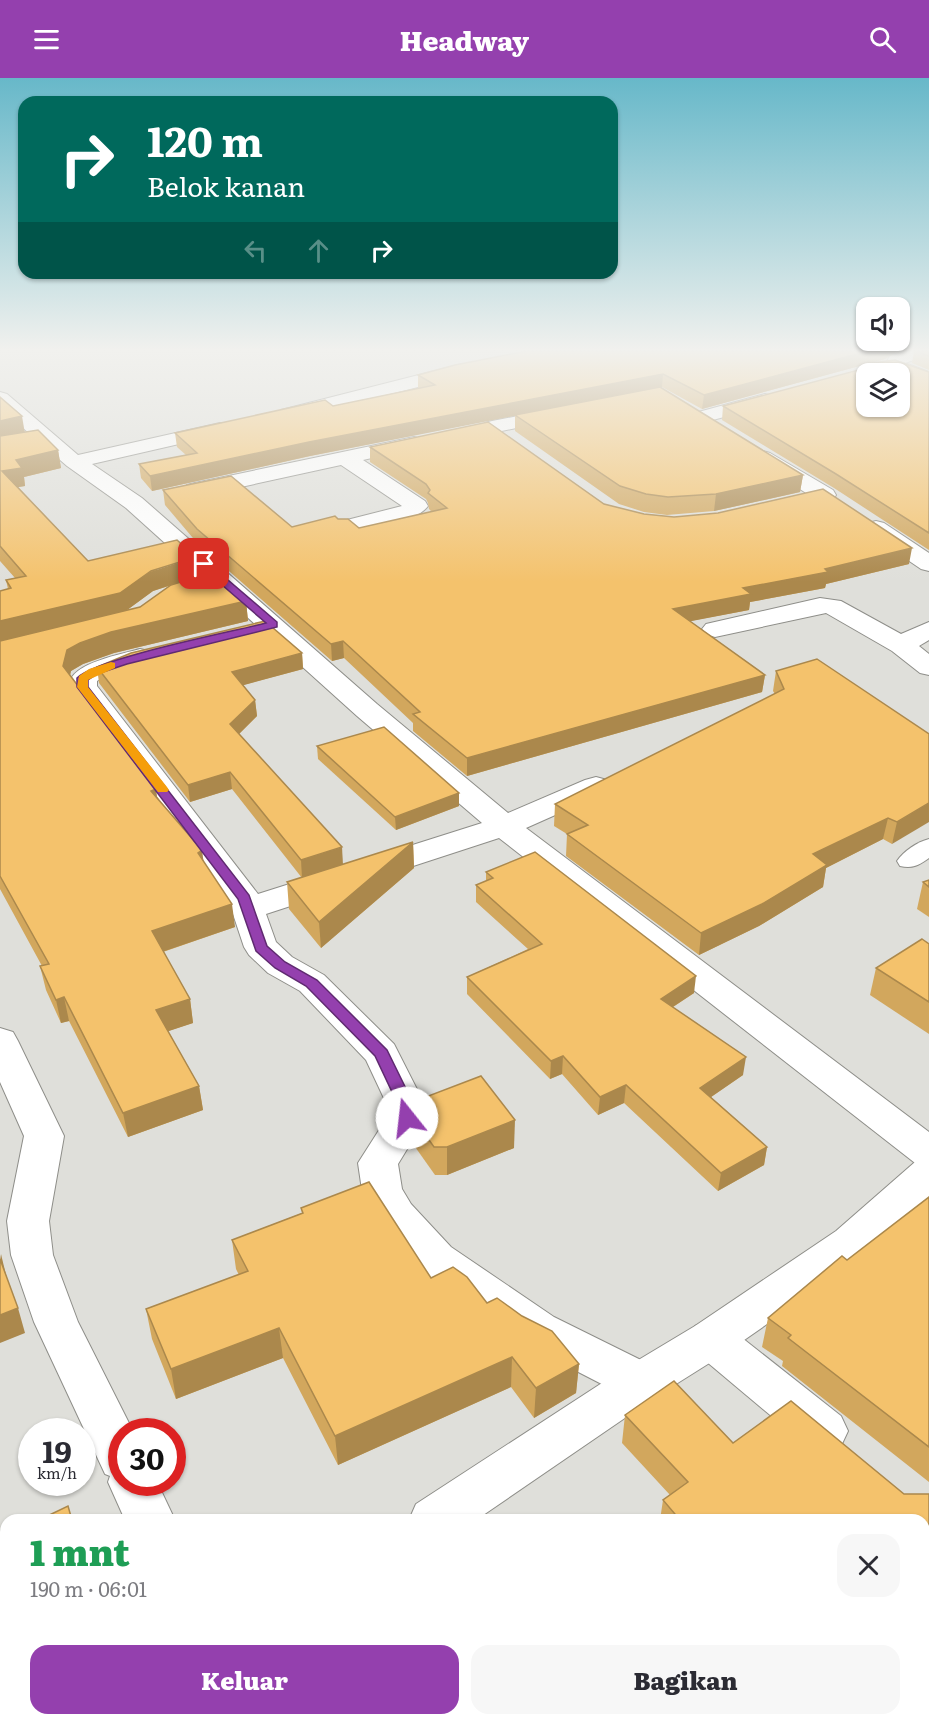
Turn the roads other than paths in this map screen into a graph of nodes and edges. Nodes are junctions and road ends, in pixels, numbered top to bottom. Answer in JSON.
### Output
{"nodes":[{"id":1,"x":34,"y":428,"type":"edge"},
{"id":2,"x":225,"y":428,"type":"edge"},
{"id":3,"x":488,"y":428,"type":"edge"},
{"id":4,"x":493,"y":428,"type":"edge"},
{"id":5,"x":469,"y":432,"type":"edge"},
{"id":6,"x":46,"y":438,"type":"junction"},
{"id":7,"x":435,"y":439,"type":"edge"},
{"id":8,"x":23,"y":443,"type":"edge"},
{"id":9,"x":520,"y":446,"type":"edge"},
{"id":10,"x":748,"y":448,"type":"edge"},
{"id":11,"x":345,"y":458,"type":"junction"},
{"id":12,"x":74,"y":462,"type":"junction"},
{"id":13,"x":178,"y":493,"type":"edge"},
{"id":14,"x":825,"y":495,"type":"junction"},
{"id":15,"x":790,"y":502,"type":"edge"},
{"id":16,"x":347,"y":527,"type":"edge"},
{"id":17,"x":929,"y":564,"type":"edge"},
{"id":18,"x":221,"y":579,"type":"junction"},
{"id":19,"x":192,"y":589,"type":"edge"},
{"id":20,"x":273,"y":624,"type":"junction"},
{"id":21,"x":715,"y":629,"type":"dead end"},
{"id":22,"x":929,"y":630,"type":"edge"},
{"id":23,"x":239,"y":633,"type":"edge"},
{"id":24,"x":901,"y":645,"type":"junction"},
{"id":25,"x":170,"y":650,"type":"edge"},
{"id":26,"x":929,"y":667,"type":"edge"},
{"id":27,"x":621,"y":776,"type":"edge"},
{"id":28,"x":504,"y":826,"type":"junction"},
{"id":29,"x":249,"y":908,"type":"junction"},
{"id":30,"x":0,"y":1041,"type":"edge"},
{"id":31,"x":929,"y":1153,"type":"edge"},
{"id":32,"x":929,"y":1173,"type":"edge"},
{"id":33,"x":711,"y":1339,"type":"junction"},
{"id":34,"x":641,"y":1382,"type":"junction"},
{"id":35,"x":108,"y":1430,"type":"edge"},
{"id":36,"x":856,"y":1457,"type":"edge"},
{"id":37,"x":139,"y":1496,"type":"edge"},
{"id":38,"x":147,"y":1514,"type":"edge"},
{"id":39,"x":443,"y":1514,"type":"edge"}],
"edges":[{"from":1,"to":6,"type":"street"},
{"from":2,"to":12,"type":"street"},
{"from":3,"to":5,"type":"street"},
{"from":4,"to":9,"type":"street"},
{"from":6,"to":8,"type":"street"},
{"from":6,"to":12,"type":"street"},
{"from":7,"to":11,"type":"street"},
{"from":10,"to":14,"type":"street"},
{"from":11,"to":13,"type":"street"},
{"from":11,"to":16,"type":"street"},
{"from":12,"to":18,"type":"street"},
{"from":14,"to":15,"type":"street"},
{"from":14,"to":17,"type":"street"},
{"from":18,"to":19,"type":"street"},
{"from":18,"to":20,"type":"street"},
{"from":20,"to":23,"type":"street"},
{"from":20,"to":28,"type":"street"},
{"from":21,"to":24,"type":"street"},
{"from":22,"to":24,"type":"street"},
{"from":24,"to":26,"type":"street"},
{"from":25,"to":29,"type":"street"},
{"from":27,"to":28,"type":"street"},
{"from":28,"to":29,"type":"street"},
{"from":28,"to":31,"type":"street"},
{"from":29,"to":34,"type":"street"},
{"from":30,"to":35,"type":"street"},
{"from":32,"to":33,"type":"street"},
{"from":33,"to":34,"type":"street"},
{"from":33,"to":36,"type":"street"},
{"from":34,"to":39,"type":"street"},
{"from":37,"to":38,"type":"street"}]}
